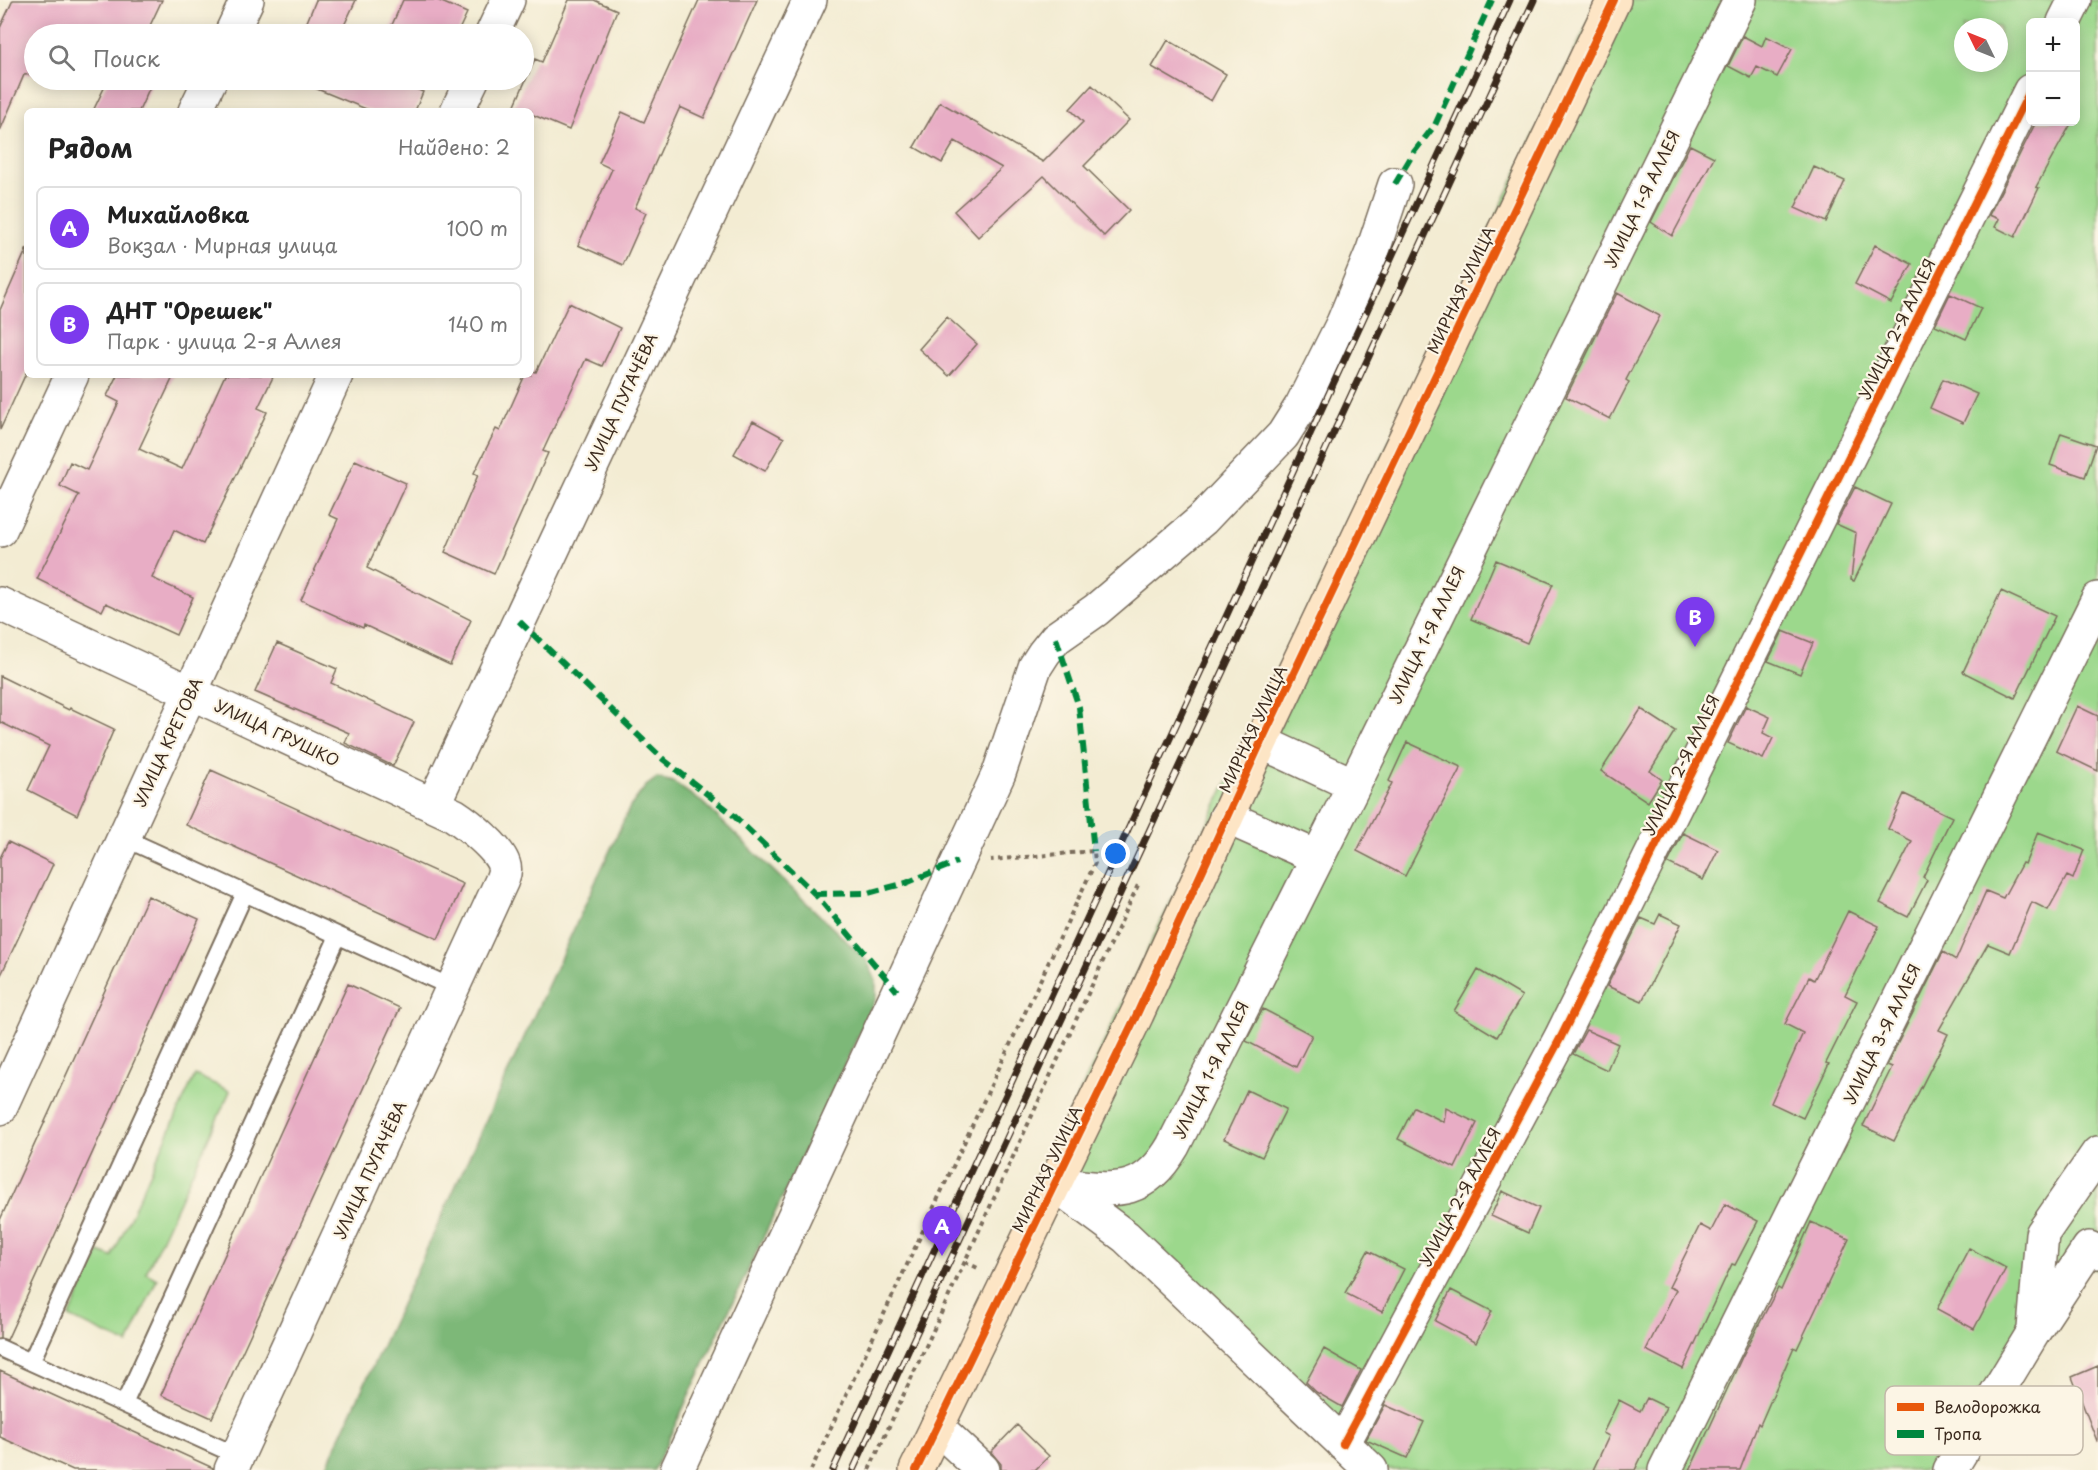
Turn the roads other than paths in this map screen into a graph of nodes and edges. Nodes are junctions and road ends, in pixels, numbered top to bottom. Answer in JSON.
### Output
{"nodes":[{"id":1,"x":247,"y":0,"type":"edge"},
{"id":2,"x":508,"y":0,"type":"edge"},
{"id":3,"x":810,"y":0,"type":"edge"},
{"id":4,"x":1614,"y":0,"type":"edge"},
{"id":5,"x":1740,"y":0,"type":"edge"},
{"id":6,"x":2075,"y":0,"type":"edge"},
{"id":7,"x":2066,"y":18,"type":"edge"},
{"id":8,"x":236,"y":24,"type":"edge"},
{"id":9,"x":497,"y":24,"type":"edge"},
{"id":10,"x":205,"y":90,"type":"edge"},
{"id":11,"x":467,"y":90,"type":"edge"},
{"id":12,"x":2026,"y":101,"type":"edge"},
{"id":13,"x":196,"y":108,"type":"edge"},
{"id":14,"x":458,"y":108,"type":"edge"},
{"id":15,"x":1395,"y":184,"type":"dead end"},
{"id":16,"x":71,"y":378,"type":"edge"},
{"id":17,"x":335,"y":378,"type":"edge"},
{"id":18,"x":0,"y":530,"type":"edge"},
{"id":19,"x":2098,"y":599,"type":"edge"},
{"id":20,"x":0,"y":604,"type":"edge"},
{"id":21,"x":191,"y":693,"type":"junction"},
{"id":22,"x":1261,"y":742,"type":"junction"},
{"id":23,"x":1354,"y":785,"type":"junction"},
{"id":24,"x":432,"y":805,"type":"junction"},
{"id":25,"x":1226,"y":817,"type":"junction"},
{"id":26,"x":124,"y":838,"type":"junction"},
{"id":27,"x":1317,"y":857,"type":"junction"},
{"id":28,"x":505,"y":868,"type":"joint"},
{"id":29,"x":245,"y":893,"type":"junction"},
{"id":30,"x":338,"y":936,"type":"junction"},
{"id":31,"x":453,"y":988,"type":"junction"},
{"id":32,"x":0,"y":1108,"type":"edge"},
{"id":33,"x":2098,"y":1153,"type":"edge"},
{"id":34,"x":1054,"y":1184,"type":"junction"},
{"id":35,"x":2098,"y":1252,"type":"edge"},
{"id":36,"x":2033,"y":1333,"type":"junction"},
{"id":37,"x":0,"y":1348,"type":"edge"},
{"id":38,"x":31,"y":1362,"type":"junction"},
{"id":39,"x":2001,"y":1386,"type":"edge"},
{"id":40,"x":124,"y":1404,"type":"junction"},
{"id":41,"x":937,"y":1426,"type":"junction"},
{"id":42,"x":1342,"y":1444,"type":"junction"},
{"id":43,"x":1959,"y":1455,"type":"edge"},
{"id":44,"x":234,"y":1463,"type":"edge"},
{"id":45,"x":677,"y":1470,"type":"edge"},
{"id":46,"x":916,"y":1470,"type":"edge"},
{"id":47,"x":983,"y":1470,"type":"edge"},
{"id":48,"x":1371,"y":1470,"type":"edge"},
{"id":49,"x":1665,"y":1470,"type":"edge"},
{"id":50,"x":1950,"y":1470,"type":"edge"}],
"edges":[{"from":1,"to":8,"type":"street"},
{"from":2,"to":9,"type":"street"},
{"from":3,"to":24,"type":"street","name":"УЛИЦА ПУГАЧЁВА"},
{"from":4,"to":22,"type":"street","name":"МИРНАЯ УЛИЦА"},
{"from":5,"to":23,"type":"street","name":"УЛИЦА 1-Я АЛЛЕЯ"},
{"from":6,"to":7,"type":"street"},
{"from":10,"to":13,"type":"street"},
{"from":11,"to":14,"type":"street"},
{"from":12,"to":42,"type":"street","name":"УЛИЦА 2-Я АЛЛЕЯ"},
{"from":15,"to":45,"type":"street"},
{"from":16,"to":18,"type":"street"},
{"from":17,"to":21,"type":"street","name":"УЛИЦА КРЕТОВА"},
{"from":19,"to":49,"type":"street","name":"УЛИЦА 3-Я АЛЛЕЯ"},
{"from":20,"to":21,"type":"street","name":"УЛИЦА ГРУШКО"},
{"from":21,"to":24,"type":"street","name":"УЛИЦА ГРУШКО"},
{"from":21,"to":26,"type":"street","name":"УЛИЦА КРЕТОВА"},
{"from":22,"to":23,"type":"street"},
{"from":22,"to":25,"type":"street","name":"МИРНАЯ УЛИЦА"},
{"from":23,"to":27,"type":"street","name":"УЛИЦА 1-Я АЛЛЕЯ"},
{"from":24,"to":28,"type":"street","name":"УЛИЦА ГРУШКО"},
{"from":25,"to":27,"type":"street"},
{"from":25,"to":34,"type":"street","name":"МИРНАЯ УЛИЦА"},
{"from":26,"to":29,"type":"lane"},
{"from":26,"to":32,"type":"street","name":"УЛИЦА КРЕТОВА"},
{"from":27,"to":34,"type":"street","name":"УЛИЦА 1-Я АЛЛЕЯ"},
{"from":28,"to":31,"type":"street","name":"УЛИЦА ПУГАЧЁВА"},
{"from":29,"to":30,"type":"lane"},
{"from":29,"to":38,"type":"lane"},
{"from":30,"to":31,"type":"lane"},
{"from":30,"to":40,"type":"lane"},
{"from":31,"to":44,"type":"street","name":"УЛИЦА ПУГАЧЁВА"},
{"from":33,"to":36,"type":"street"},
{"from":34,"to":41,"type":"street","name":"МИРНАЯ УЛИЦА"},
{"from":34,"to":42,"type":"street"},
{"from":35,"to":36,"type":"street"},
{"from":36,"to":39,"type":"street"},
{"from":37,"to":38,"type":"lane"},
{"from":38,"to":40,"type":"lane"},
{"from":40,"to":44,"type":"lane"},
{"from":41,"to":46,"type":"street","name":"МИРНАЯ УЛИЦА"},
{"from":41,"to":47,"type":"street"},
{"from":42,"to":48,"type":"street"},
{"from":43,"to":50,"type":"street"}]}
